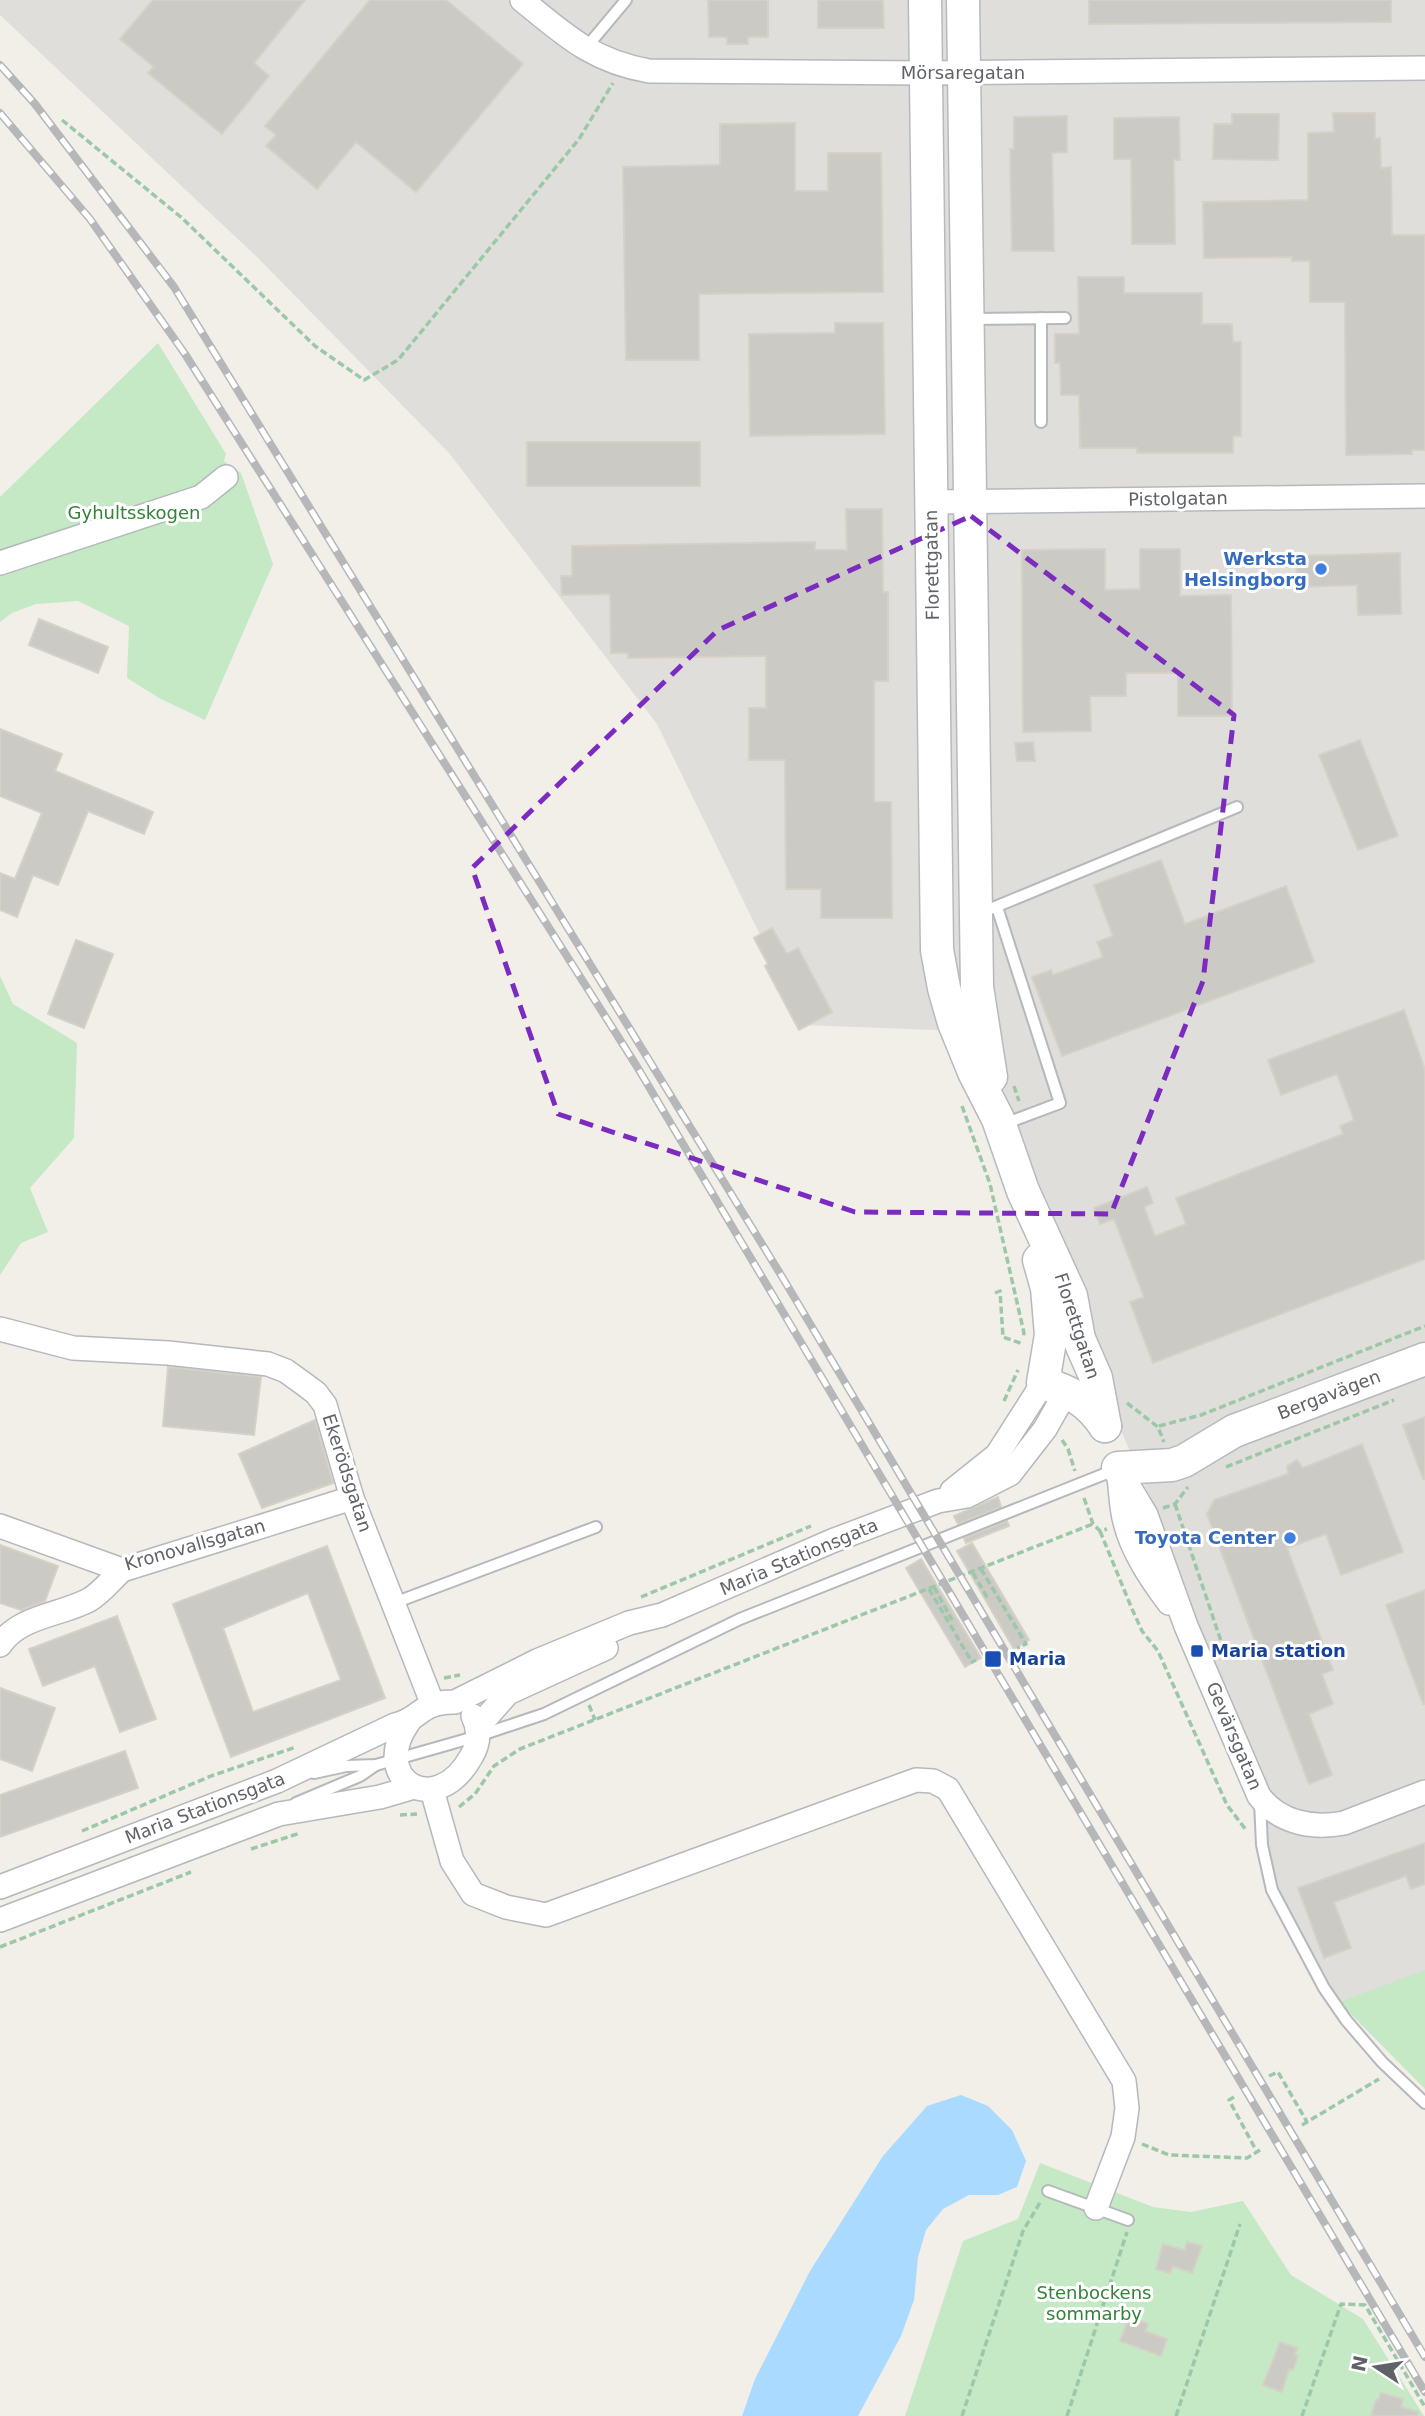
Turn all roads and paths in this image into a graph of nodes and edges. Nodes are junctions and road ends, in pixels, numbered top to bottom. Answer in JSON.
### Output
{"nodes":[{"id":1,"x":522,"y":0,"type":"edge"},
{"id":2,"x":626,"y":0,"type":"edge"},
{"id":3,"x":925,"y":0,"type":"edge"},
{"id":4,"x":963,"y":0,"type":"edge"},
{"id":5,"x":585,"y":49,"type":"junction"},
{"id":6,"x":622,"y":67,"type":"junction"},
{"id":7,"x":1425,"y":68,"type":"edge"},
{"id":8,"x":926,"y":73,"type":"junction"},
{"id":9,"x":965,"y":73,"type":"junction"},
{"id":10,"x":62,"y":120,"type":"dead end"},
{"id":11,"x":1041,"y":318,"type":"junction"},
{"id":12,"x":1065,"y":318,"type":"dead end"},
{"id":13,"x":968,"y":319,"type":"junction"},
{"id":14,"x":1041,"y":422,"type":"dead end"},
{"id":15,"x":226,"y":477,"type":"dead end"},
{"id":16,"x":1425,"y":496,"type":"edge"},
{"id":17,"x":970,"y":501,"type":"junction"},
{"id":18,"x":931,"y":502,"type":"junction"},
{"id":19,"x":0,"y":563,"type":"edge"},
{"id":20,"x":1237,"y":807,"type":"dead end"},
{"id":21,"x":986,"y":911,"type":"junction"},
{"id":22,"x":1013,"y":1084,"type":"dead end"},
{"id":23,"x":1008,"y":1120,"type":"junction"},
{"id":24,"x":995,"y":1293,"type":"dead end"},
{"id":25,"x":1425,"y":1326,"type":"edge"},
{"id":26,"x":0,"y":1329,"type":"edge"},
{"id":27,"x":1051,"y":1339,"type":"junction"},
{"id":28,"x":1425,"y":1359,"type":"edge"},
{"id":29,"x":1055,"y":1387,"type":"junction"},
{"id":30,"x":1400,"y":1397,"type":"dead end"},
{"id":31,"x":1123,"y":1398,"type":"dead end"},
{"id":32,"x":1105,"y":1426,"type":"junction"},
{"id":33,"x":1045,"y":1429,"type":"junction"},
{"id":34,"x":1169,"y":1457,"type":"junction"},
{"id":35,"x":1118,"y":1468,"type":"junction"},
{"id":36,"x":1217,"y":1471,"type":"dead end"},
{"id":37,"x":1079,"y":1482,"type":"junction"},
{"id":38,"x":352,"y":1498,"type":"junction"},
{"id":39,"x":938,"y":1501,"type":"junction"},
{"id":40,"x":1175,"y":1504,"type":"dead end"},
{"id":41,"x":0,"y":1526,"type":"edge"},
{"id":42,"x":596,"y":1527,"type":"dead end"},
{"id":43,"x":1100,"y":1531,"type":"dead end"},
{"id":44,"x":981,"y":1569,"type":"junction"},
{"id":45,"x":122,"y":1570,"type":"junction"},
{"id":46,"x":972,"y":1572,"type":"junction"},
{"id":47,"x":932,"y":1588,"type":"junction"},
{"id":48,"x":988,"y":1599,"type":"dead end"},
{"id":49,"x":394,"y":1603,"type":"junction"},
{"id":50,"x":662,"y":1615,"type":"junction"},
{"id":51,"x":952,"y":1620,"type":"dead end"},
{"id":52,"x":0,"y":1645,"type":"edge"},
{"id":53,"x":1017,"y":1648,"type":"dead end"},
{"id":54,"x":976,"y":1660,"type":"dead end"},
{"id":55,"x":1228,"y":1662,"type":"dead end"},
{"id":56,"x":444,"y":1704,"type":"junction"},
{"id":57,"x":408,"y":1723,"type":"junction"},
{"id":58,"x":478,"y":1732,"type":"junction"},
{"id":59,"x":386,"y":1762,"type":"junction"},
{"id":60,"x":277,"y":1781,"type":"junction"},
{"id":61,"x":1425,"y":1793,"type":"edge"},
{"id":62,"x":428,"y":1796,"type":"junction"},
{"id":63,"x":1259,"y":1796,"type":"junction"},
{"id":64,"x":279,"y":1814,"type":"junction"},
{"id":65,"x":398,"y":1815,"type":"dead end"},
{"id":66,"x":306,"y":1831,"type":"dead end"},
{"id":67,"x":1262,"y":1845,"type":"junction"},
{"id":68,"x":240,"y":1853,"type":"dead end"},
{"id":69,"x":202,"y":1868,"type":"dead end"},
{"id":70,"x":0,"y":1887,"type":"edge"},
{"id":71,"x":0,"y":1920,"type":"edge"},
{"id":72,"x":0,"y":1947,"type":"edge"},
{"id":73,"x":1269,"y":2076,"type":"dead end"},
{"id":74,"x":1384,"y":2077,"type":"dead end"},
{"id":75,"x":1234,"y":2097,"type":"dead end"},
{"id":76,"x":1425,"y":2103,"type":"edge"},
{"id":77,"x":1123,"y":2137,"type":"junction"},
{"id":78,"x":1048,"y":2191,"type":"joint"},
{"id":79,"x":1096,"y":2208,"type":"junction"},
{"id":80,"x":1128,"y":2220,"type":"joint"},
{"id":81,"x":1240,"y":2224,"type":"dead end"},
{"id":82,"x":1425,"y":2407,"type":"edge"},
{"id":83,"x":962,"y":2416,"type":"edge"},
{"id":84,"x":1067,"y":2416,"type":"edge"},
{"id":85,"x":1175,"y":2416,"type":"edge"},
{"id":86,"x":1302,"y":2416,"type":"edge"}],
"edges":[{"from":1,"to":5,"type":"street","name":"Mörsaregatan"},
{"from":2,"to":5,"type":"lane"},
{"from":3,"to":8,"type":"street","name":"Florettgatan"},
{"from":4,"to":9,"type":"street","name":"Florettgatan"},
{"from":5,"to":6,"type":"street","name":"Mörsaregatan"},
{"from":6,"to":8,"type":"street","name":"Mörsaregatan"},
{"from":6,"to":10,"type":"path"},
{"from":7,"to":9,"type":"street","name":"Mörsaregatan"},
{"from":8,"to":9,"type":"street","name":"Mörsaregatan"},
{"from":8,"to":18,"type":"street","name":"Florettgatan"},
{"from":9,"to":13,"type":"street","name":"Florettgatan"},
{"from":11,"to":12,"type":"lane"},
{"from":11,"to":13,"type":"lane"},
{"from":11,"to":14,"type":"lane"},
{"from":13,"to":17,"type":"street","name":"Florettgatan"},
{"from":15,"to":19,"type":"street"},
{"from":16,"to":17,"type":"street","name":"Pistolgatan"},
{"from":17,"to":18,"type":"street","name":"Pistolgatan"},
{"from":17,"to":21,"type":"street","name":"Florettgatan"},
{"from":18,"to":23,"type":"street","name":"Florettgatan"},
{"from":20,"to":21,"type":"lane"},
{"from":21,"to":23,"type":"street","name":"Florettgatan"},
{"from":21,"to":23,"type":"lane"},
{"from":22,"to":23,"type":"path"},
{"from":23,"to":27,"type":"street","name":"Florettgatan"},
{"from":24,"to":27,"type":"path"},
{"from":25,"to":34,"type":"path"},
{"from":26,"to":38,"type":"street","name":"Ekerödsgatan"},
{"from":27,"to":29,"type":"street","name":"Maria Stationsgata"},
{"from":27,"to":32,"type":"street","name":"Florettgatan"},
{"from":28,"to":34,"type":"street","name":"Bergavägen"},
{"from":29,"to":32,"type":"street","name":"Gevärsgatan"},
{"from":29,"to":33,"type":"street","name":"Maria Stationsgata"},
{"from":29,"to":39,"type":"street","name":"Maria Stationsgata"},
{"from":30,"to":36,"type":"path"},
{"from":31,"to":34,"type":"path"},
{"from":32,"to":35,"type":"street","name":"Gevärsgatan"},
{"from":33,"to":37,"type":"path"},
{"from":33,"to":39,"type":"street","name":"Maria Stationsgata"},
{"from":34,"to":35,"type":"street","name":"Bergavägen"},
{"from":35,"to":37,"type":"lane"},
{"from":35,"to":63,"type":"street","name":"Gevärsgatan"},
{"from":37,"to":44,"type":"path"},
{"from":37,"to":58,"type":"lane"},
{"from":38,"to":45,"type":"street","name":"Kronovallsgatan"},
{"from":38,"to":49,"type":"street","name":"Ekerödsgatan"},
{"from":39,"to":50,"type":"street","name":"Maria Stationsgata"},
{"from":40,"to":55,"type":"path"},
{"from":41,"to":45,"type":"street","name":"Kronovallsgatan"},
{"from":42,"to":49,"type":"lane"},
{"from":43,"to":67,"type":"path"},
{"from":44,"to":46,"type":"path"},
{"from":44,"to":53,"type":"path"},
{"from":45,"to":52,"type":"street"},
{"from":46,"to":47,"type":"path"},
{"from":46,"to":48,"type":"path"},
{"from":47,"to":51,"type":"path"},
{"from":47,"to":54,"type":"path"},
{"from":47,"to":62,"type":"path"},
{"from":49,"to":56,"type":"street","name":"Ekerödsgatan"},
{"from":50,"to":56,"type":"street","name":"Maria Stationsgata"},
{"from":50,"to":58,"type":"street","name":"Maria Stationsgata"},
{"from":56,"to":57,"type":"street","name":"Maria Stationsgata"},
{"from":56,"to":58,"type":"street"},
{"from":57,"to":59,"type":"street"},
{"from":57,"to":60,"type":"street","name":"Maria Stationsgata"},
{"from":58,"to":59,"type":"lane"},
{"from":58,"to":62,"type":"street","name":"Maria Stationsgata"},
{"from":59,"to":60,"type":"lane"},
{"from":59,"to":62,"type":"street"},
{"from":59,"to":64,"type":"lane"},
{"from":60,"to":70,"type":"street","name":"Maria Stationsgata"},
{"from":61,"to":63,"type":"street","name":"Gevärsgatan"},
{"from":62,"to":64,"type":"street","name":"Maria Stationsgata"},
{"from":62,"to":65,"type":"path"},
{"from":62,"to":77,"type":"street"},
{"from":63,"to":67,"type":"lane"},
{"from":64,"to":71,"type":"street","name":"Maria Stationsgata"},
{"from":66,"to":68,"type":"path"},
{"from":67,"to":76,"type":"lane"},
{"from":69,"to":72,"type":"path"},
{"from":73,"to":74,"type":"path"},
{"from":75,"to":77,"type":"path"},
{"from":77,"to":79,"type":"street"},
{"from":78,"to":79,"type":"lane"},
{"from":78,"to":83,"type":"path"},
{"from":79,"to":80,"type":"lane"},
{"from":80,"to":84,"type":"path"},
{"from":81,"to":85,"type":"path"},
{"from":82,"to":86,"type":"path"}]}
